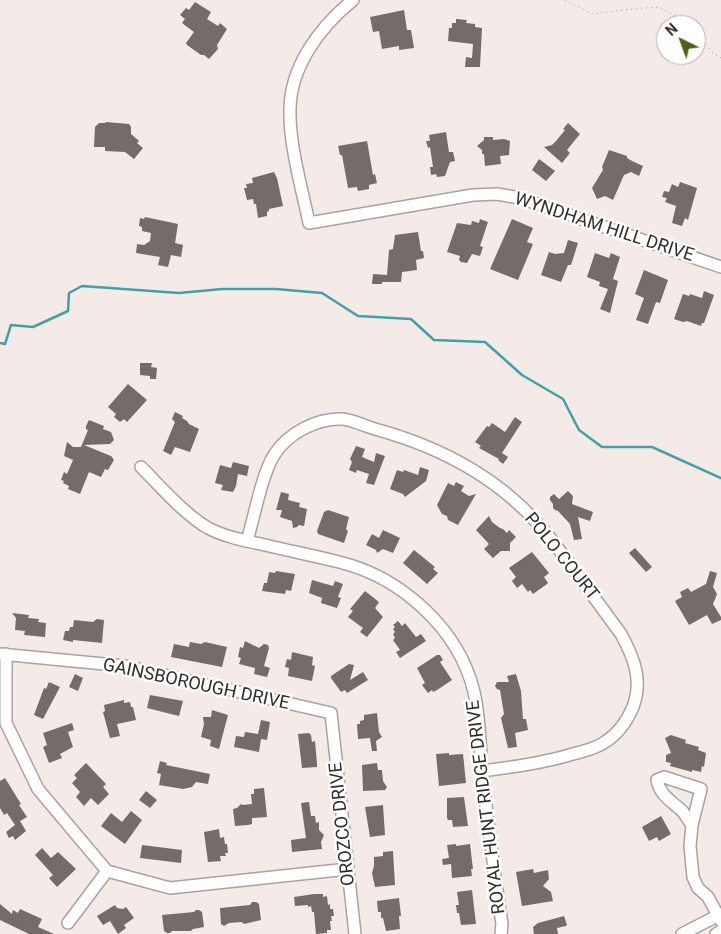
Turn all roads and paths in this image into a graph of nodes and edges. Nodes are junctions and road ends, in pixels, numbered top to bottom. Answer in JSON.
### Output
{"nodes":[{"id":1,"x":353,"y":0,"type":"edge"},
{"id":2,"x":565,"y":0,"type":"edge"},
{"id":3,"x":674,"y":15,"type":"edge"},
{"id":4,"x":706,"y":45,"type":"edge"},
{"id":5,"x":721,"y":58,"type":"edge"},
{"id":6,"x":721,"y":267,"type":"edge"},
{"id":7,"x":141,"y":467,"type":"dead end"},
{"id":8,"x":247,"y":541,"type":"junction"},
{"id":9,"x":3,"y":654,"type":"edge"},
{"id":10,"x":331,"y":713,"type":"joint"},
{"id":11,"x":482,"y":771,"type":"junction"},
{"id":12,"x":692,"y":825,"type":"junction"},
{"id":13,"x":348,"y":869,"type":"junction"},
{"id":14,"x":107,"y":871,"type":"junction"},
{"id":15,"x":720,"y":917,"type":"edge"},
{"id":16,"x":68,"y":923,"type":"dead end"},
{"id":17,"x":504,"y":931,"type":"edge"},
{"id":18,"x":721,"y":932,"type":"edge"},
{"id":19,"x":355,"y":934,"type":"edge"},
{"id":20,"x":682,"y":934,"type":"edge"},
{"id":21,"x":716,"y":934,"type":"edge"}],
"edges":[{"from":1,"to":6,"type":"street","name":"WYNDHAM HILL DRIVE"},
{"from":2,"to":3,"type":"path"},
{"from":4,"to":5,"type":"path"},
{"from":7,"to":8,"type":"street","name":"ROYAL HUNT RIDGE DRIVE"},
{"from":8,"to":11,"type":"street","name":"ROYAL HUNT RIDGE DRIVE"},
{"from":8,"to":11,"type":"street","name":"POLO COURT"},
{"from":9,"to":10,"type":"street","name":"GAINSBOROUGH DRIVE"},
{"from":9,"to":14,"type":"street"},
{"from":10,"to":13,"type":"street","name":"OROZCO DRIVE"},
{"from":11,"to":17,"type":"street","name":"ROYAL HUNT RIDGE DRIVE"},
{"from":12,"to":12,"type":"street"},
{"from":12,"to":15,"type":"street"},
{"from":13,"to":14,"type":"street"},
{"from":13,"to":19,"type":"street","name":"OROZCO DRIVE"},
{"from":14,"to":16,"type":"street"},
{"from":15,"to":20,"type":"street"},
{"from":18,"to":21,"type":"street"}]}
